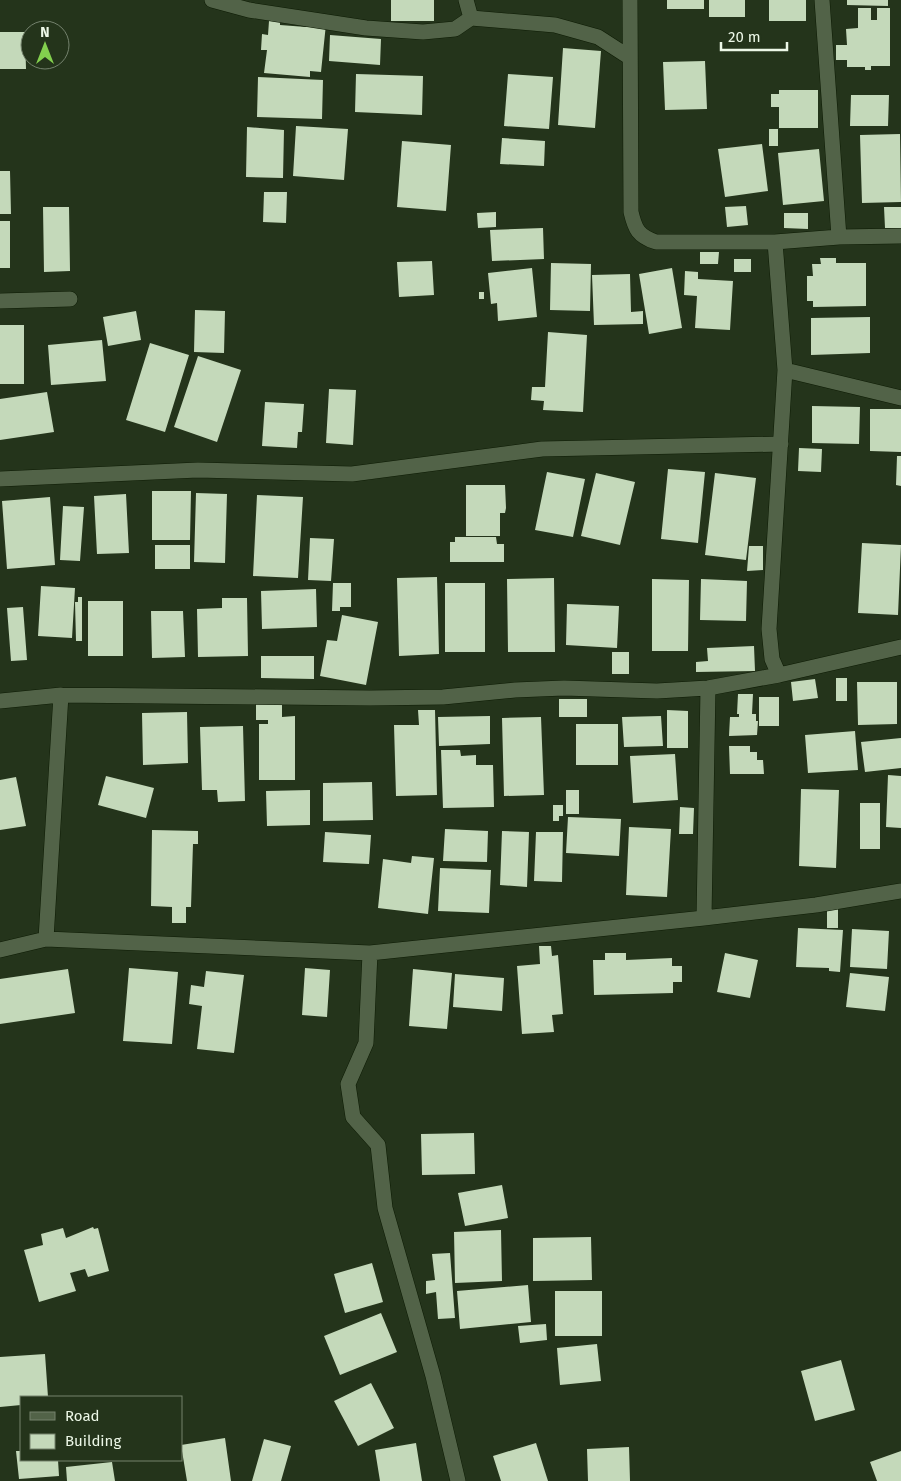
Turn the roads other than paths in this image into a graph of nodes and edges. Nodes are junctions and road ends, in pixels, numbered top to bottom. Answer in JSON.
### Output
{"nodes":[{"id":1,"x":212,"y":0,"type":"edge"},
{"id":2,"x":466,"y":0,"type":"edge"},
{"id":3,"x":630,"y":0,"type":"edge"},
{"id":4,"x":822,"y":0,"type":"edge"},
{"id":5,"x":472,"y":18,"type":"junction"},
{"id":6,"x":629,"y":56,"type":"junction"},
{"id":7,"x":901,"y":236,"type":"edge"},
{"id":8,"x":839,"y":237,"type":"junction"},
{"id":9,"x":775,"y":242,"type":"junction"},
{"id":10,"x":70,"y":299,"type":"dead end"},
{"id":11,"x":0,"y":300,"type":"edge"},
{"id":12,"x":785,"y":370,"type":"junction"},
{"id":13,"x":901,"y":398,"type":"edge"},
{"id":14,"x":781,"y":444,"type":"junction"},
{"id":15,"x":0,"y":479,"type":"edge"},
{"id":16,"x":901,"y":646,"type":"edge"},
{"id":17,"x":779,"y":675,"type":"junction"},
{"id":18,"x":708,"y":688,"type":"junction"},
{"id":19,"x":61,"y":695,"type":"junction"},
{"id":20,"x":0,"y":701,"type":"edge"},
{"id":21,"x":901,"y":891,"type":"edge"},
{"id":22,"x":704,"y":918,"type":"junction"},
{"id":23,"x":46,"y":939,"type":"junction"},
{"id":24,"x":0,"y":950,"type":"edge"},
{"id":25,"x":370,"y":953,"type":"junction"},
{"id":26,"x":458,"y":1481,"type":"edge"}],
"edges":[{"from":1,"to":5,"type":"street"},
{"from":2,"to":5,"type":"street"},
{"from":3,"to":6,"type":"street"},
{"from":4,"to":8,"type":"street"},
{"from":5,"to":6,"type":"street"},
{"from":6,"to":9,"type":"street"},
{"from":7,"to":8,"type":"street"},
{"from":8,"to":9,"type":"street"},
{"from":9,"to":12,"type":"street"},
{"from":10,"to":11,"type":"street"},
{"from":12,"to":13,"type":"street"},
{"from":12,"to":14,"type":"street"},
{"from":14,"to":15,"type":"street"},
{"from":14,"to":17,"type":"street"},
{"from":16,"to":17,"type":"street"},
{"from":17,"to":18,"type":"street"},
{"from":18,"to":19,"type":"street"},
{"from":18,"to":22,"type":"street"},
{"from":19,"to":20,"type":"street"},
{"from":19,"to":23,"type":"street"},
{"from":21,"to":22,"type":"street"},
{"from":22,"to":25,"type":"street"},
{"from":23,"to":24,"type":"street"},
{"from":23,"to":25,"type":"street"},
{"from":25,"to":26,"type":"street"}]}
